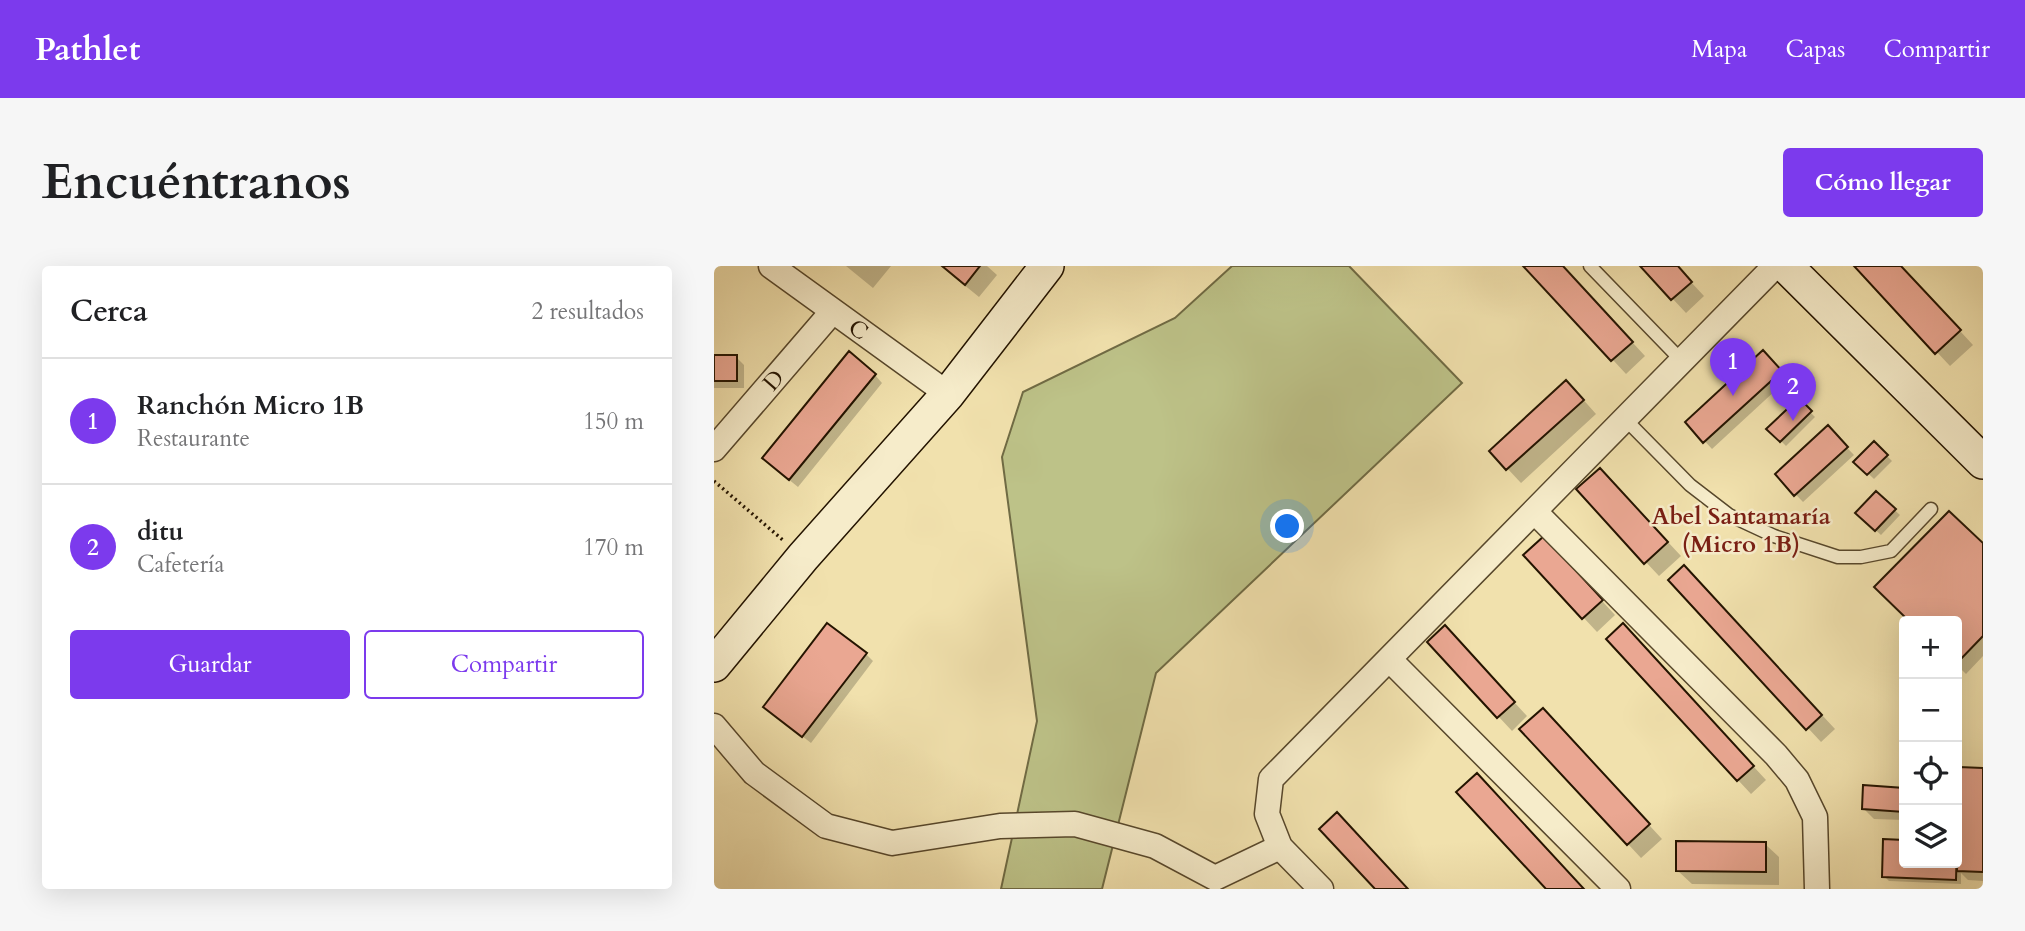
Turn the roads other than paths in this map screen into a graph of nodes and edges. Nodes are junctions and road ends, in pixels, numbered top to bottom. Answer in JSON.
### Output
{"nodes":[{"id":1,"x":771,"y":266,"type":"edge"},
{"id":2,"x":1047,"y":266,"type":"edge"},
{"id":3,"x":1590,"y":266,"type":"edge"},
{"id":4,"x":1775,"y":266,"type":"edge"},
{"id":5,"x":1786,"y":266,"type":"edge"},
{"id":6,"x":832,"y":312,"type":"junction"},
{"id":7,"x":1683,"y":362,"type":"junction"},
{"id":8,"x":948,"y":394,"type":"junction"},
{"id":9,"x":1626,"y":420,"type":"junction"},
{"id":10,"x":714,"y":449,"type":"edge"},
{"id":11,"x":1983,"y":462,"type":"edge"},
{"id":12,"x":1931,"y":509,"type":"dead end"},
{"id":13,"x":1535,"y":512,"type":"junction"},
{"id":14,"x":1390,"y":660,"type":"junction"},
{"id":15,"x":714,"y":665,"type":"edge"},
{"id":16,"x":714,"y":726,"type":"edge"},
{"id":17,"x":1280,"y":847,"type":"junction"},
{"id":18,"x":1321,"y":889,"type":"edge"},
{"id":19,"x":1618,"y":889,"type":"edge"},
{"id":20,"x":1818,"y":889,"type":"edge"}],
"edges":[{"from":1,"to":6,"type":"street","name":"C"},
{"from":2,"to":8,"type":"street"},
{"from":3,"to":7,"type":"lane"},
{"from":4,"to":7,"type":"street"},
{"from":5,"to":11,"type":"street"},
{"from":6,"to":8,"type":"street","name":"C"},
{"from":6,"to":10,"type":"street","name":"D"},
{"from":7,"to":9,"type":"street"},
{"from":8,"to":15,"type":"street"},
{"from":9,"to":12,"type":"lane"},
{"from":9,"to":13,"type":"street"},
{"from":13,"to":14,"type":"street"},
{"from":13,"to":20,"type":"street"},
{"from":14,"to":17,"type":"street"},
{"from":14,"to":19,"type":"street"},
{"from":16,"to":17,"type":"street"},
{"from":17,"to":18,"type":"street"}]}
